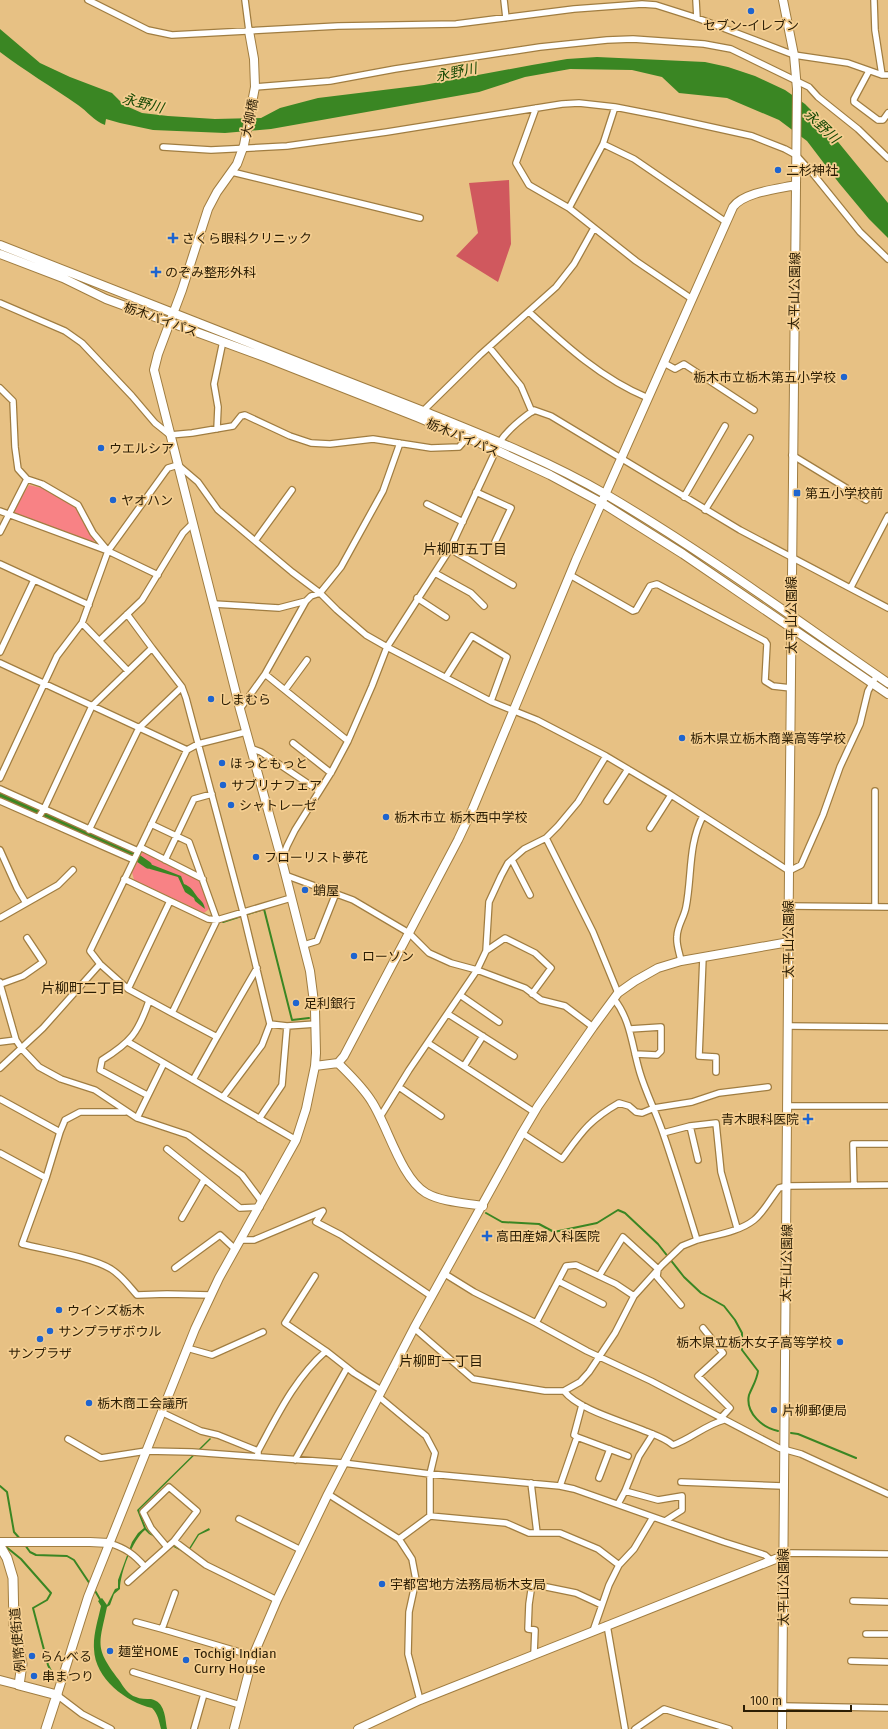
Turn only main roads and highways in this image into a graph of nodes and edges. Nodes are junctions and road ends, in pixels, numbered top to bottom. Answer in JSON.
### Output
{"nodes":[{"id":1,"x":0,"y":1546,"type":"edge"},
{"id":2,"x":46,"y":1729,"type":"edge"}],
"edges":[{"from":1,"to":2,"type":"main road","name":"例幣使街道"}]}
